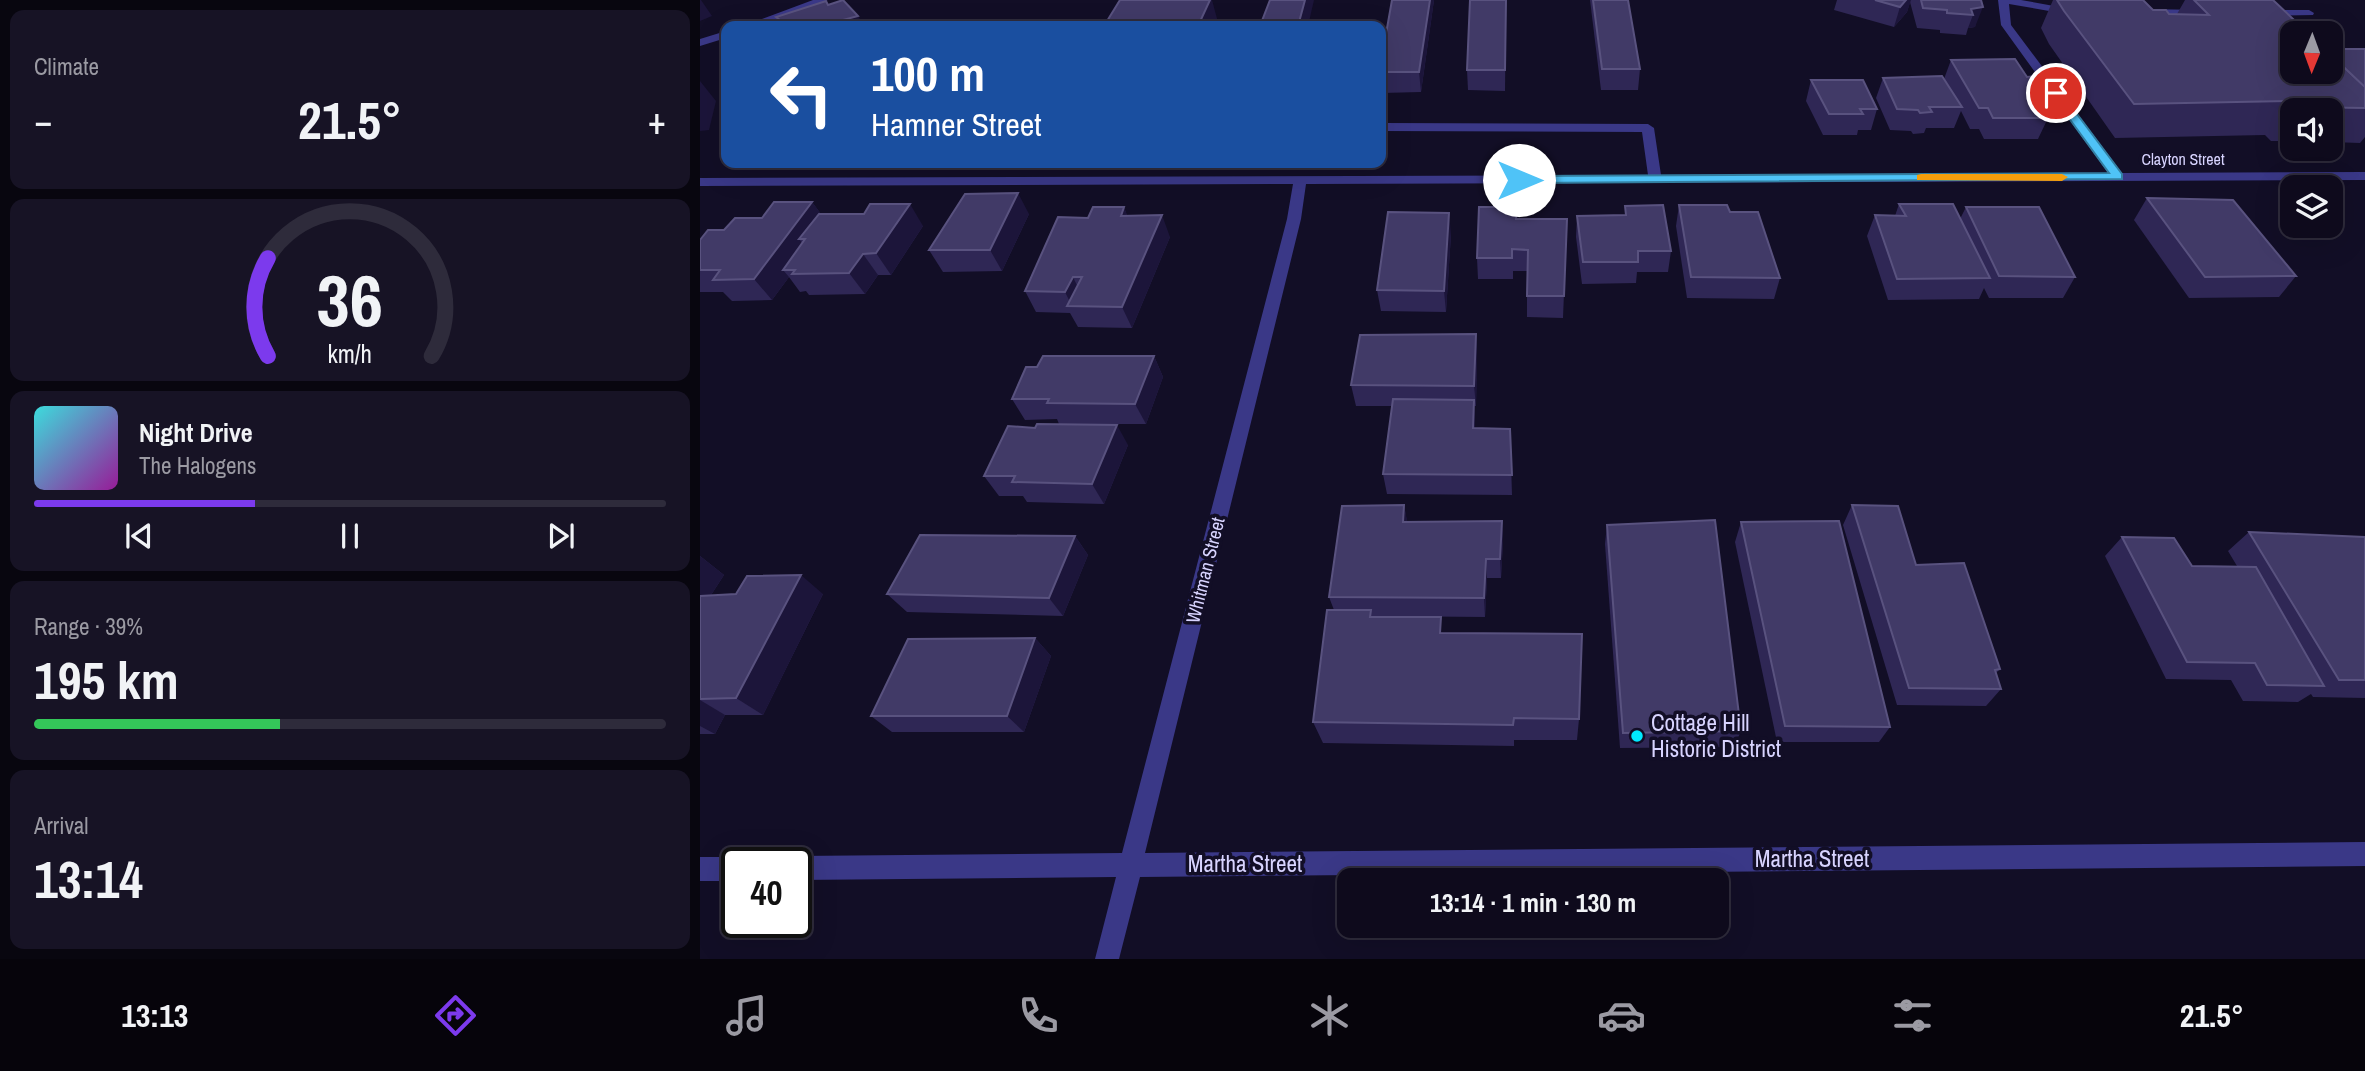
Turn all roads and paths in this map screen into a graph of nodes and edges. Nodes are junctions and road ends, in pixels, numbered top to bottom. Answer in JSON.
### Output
{"nodes":[{"id":1,"x":823,"y":0,"type":"edge"},
{"id":2,"x":2003,"y":0,"type":"edge"},
{"id":3,"x":2084,"y":12,"type":"edge"},
{"id":4,"x":2137,"y":12,"type":"edge"},
{"id":5,"x":2217,"y":13,"type":"edge"},
{"id":6,"x":2256,"y":13,"type":"edge"},
{"id":7,"x":2309,"y":13,"type":"dead end"},
{"id":8,"x":762,"y":21,"type":"edge"},
{"id":9,"x":721,"y":36,"type":"edge"},
{"id":10,"x":700,"y":43,"type":"edge"},
{"id":11,"x":1386,"y":127,"type":"edge"},
{"id":12,"x":2359,"y":176,"type":"edge"},
{"id":13,"x":2118,"y":177,"type":"junction"},
{"id":14,"x":1656,"y":179,"type":"junction"},
{"id":15,"x":1300,"y":181,"type":"junction"},
{"id":16,"x":700,"y":182,"type":"edge"},
{"id":17,"x":2365,"y":190,"type":"edge"},
{"id":18,"x":2365,"y":854,"type":"edge"},
{"id":19,"x":1130,"y":865,"type":"junction"},
{"id":20,"x":812,"y":868,"type":"edge"},
{"id":21,"x":700,"y":869,"type":"edge"},
{"id":22,"x":721,"y":869,"type":"edge"},
{"id":23,"x":1107,"y":959,"type":"edge"}],
"edges":[{"from":1,"to":8,"type":"street"},
{"from":2,"to":3,"type":"street"},
{"from":2,"to":13,"type":"street"},
{"from":4,"to":5,"type":"street"},
{"from":6,"to":7,"type":"street"},
{"from":9,"to":10,"type":"street"},
{"from":11,"to":14,"type":"street"},
{"from":12,"to":13,"type":"street","name":"Clayton Street"},
{"from":12,"to":17,"type":"street"},
{"from":13,"to":14,"type":"street","name":"Clayton Street"},
{"from":14,"to":15,"type":"street","name":"Clayton Street"},
{"from":15,"to":16,"type":"street","name":"Clayton Street"},
{"from":15,"to":19,"type":"street","name":"Whitman Street"},
{"from":18,"to":19,"type":"street","name":"Martha Street"},
{"from":19,"to":20,"type":"street","name":"Martha Street"},
{"from":19,"to":23,"type":"street","name":"Whitman Street"},
{"from":21,"to":22,"type":"street"}]}
